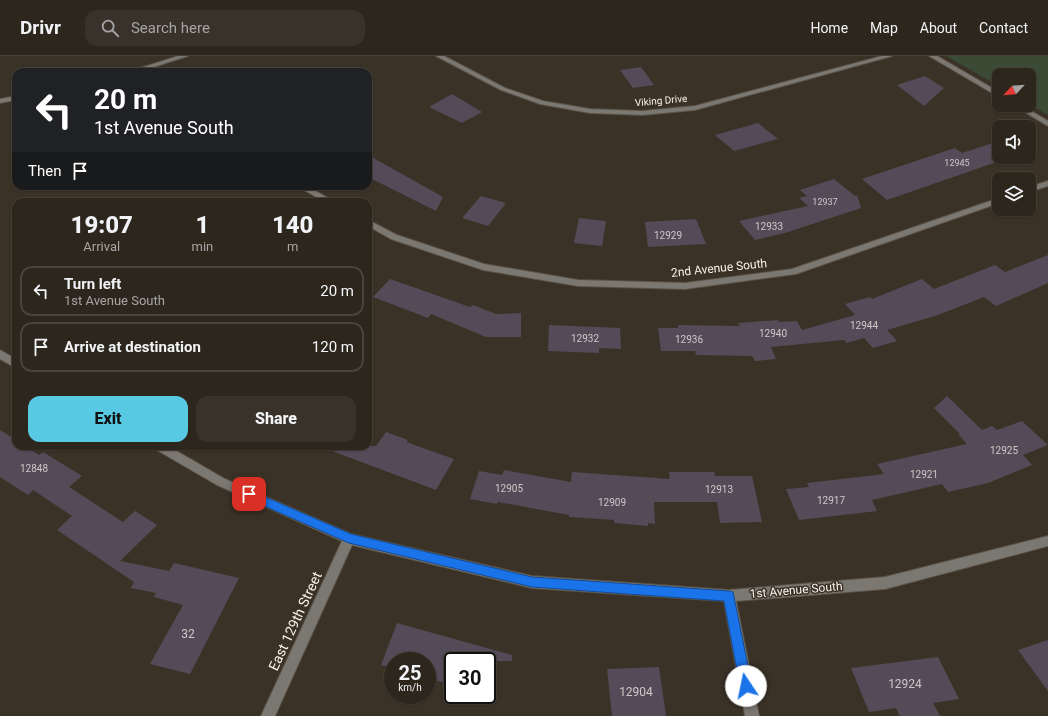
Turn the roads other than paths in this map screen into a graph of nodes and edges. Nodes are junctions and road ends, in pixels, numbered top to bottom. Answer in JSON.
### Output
{"nodes":[{"id":1,"x":185,"y":56,"type":"edge"},
{"id":2,"x":439,"y":56,"type":"edge"},
{"id":3,"x":889,"y":56,"type":"edge"},
{"id":4,"x":932,"y":56,"type":"edge"},
{"id":5,"x":144,"y":68,"type":"edge"},
{"id":6,"x":992,"y":91,"type":"edge"},
{"id":7,"x":12,"y":99,"type":"edge"},
{"id":8,"x":0,"y":101,"type":"edge"},
{"id":9,"x":1028,"y":112,"type":"edge"},
{"id":10,"x":1048,"y":124,"type":"edge"},
{"id":11,"x":1048,"y":184,"type":"edge"},
{"id":12,"x":1036,"y":188,"type":"edge"},
{"id":13,"x":309,"y":190,"type":"edge"},
{"id":14,"x":323,"y":198,"type":"edge"},
{"id":15,"x":992,"y":202,"type":"edge"},
{"id":16,"x":372,"y":225,"type":"edge"},
{"id":17,"x":0,"y":354,"type":"edge"},
{"id":18,"x":12,"y":362,"type":"edge"},
{"id":19,"x":165,"y":450,"type":"edge"},
{"id":20,"x":349,"y":539,"type":"junction"},
{"id":21,"x":1048,"y":541,"type":"edge"},
{"id":22,"x":729,"y":596,"type":"junction"},
{"id":23,"x":268,"y":716,"type":"edge"},
{"id":24,"x":752,"y":716,"type":"edge"}],
"edges":[{"from":1,"to":5,"type":"street"},
{"from":2,"to":3,"type":"street","name":"Viking Drive"},
{"from":4,"to":6,"type":"street"},
{"from":7,"to":8,"type":"street"},
{"from":9,"to":10,"type":"street"},
{"from":11,"to":12,"type":"street"},
{"from":13,"to":14,"type":"street"},
{"from":15,"to":16,"type":"street","name":"2nd Avenue South"},
{"from":17,"to":18,"type":"street"},
{"from":19,"to":20,"type":"street","name":"1st Avenue South"},
{"from":20,"to":22,"type":"street","name":"1st Avenue South"},
{"from":20,"to":23,"type":"street","name":"East 129th Street"},
{"from":21,"to":22,"type":"street","name":"1st Avenue South"},
{"from":22,"to":24,"type":"street"}]}
